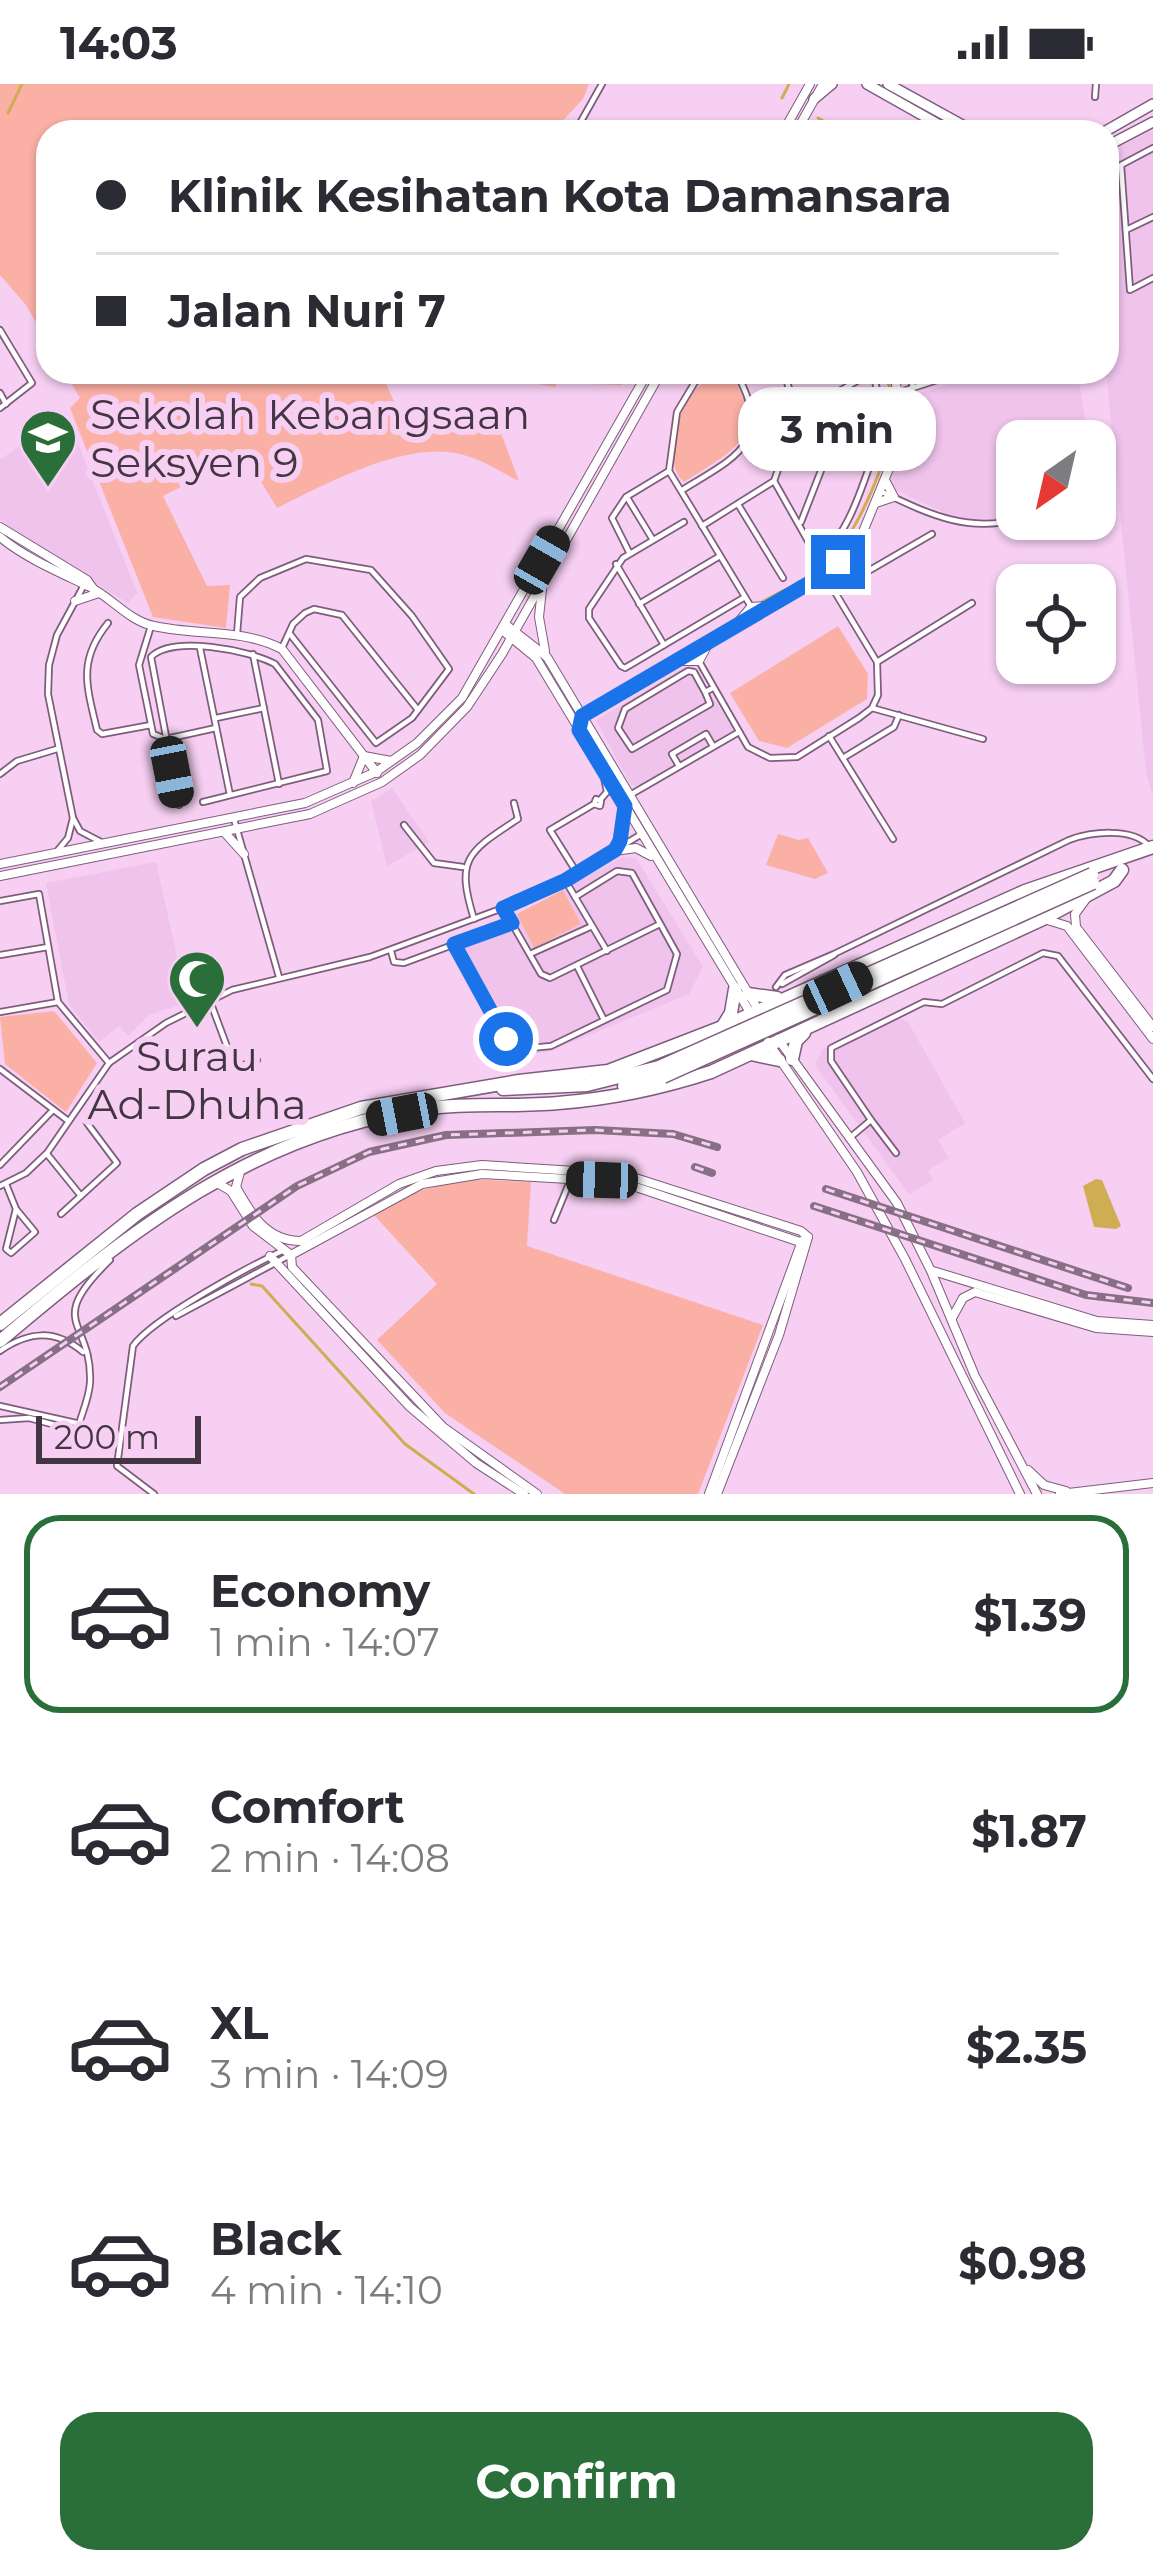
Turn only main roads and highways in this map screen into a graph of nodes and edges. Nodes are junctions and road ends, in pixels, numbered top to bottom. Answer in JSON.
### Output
{"nodes":[{"id":1,"x":810,"y":84,"type":"edge"},
{"id":2,"x":823,"y":84,"type":"edge"},
{"id":3,"x":832,"y":84,"type":"edge"},
{"id":4,"x":888,"y":84,"type":"edge"},
{"id":5,"x":868,"y":85,"type":"edge"},
{"id":6,"x":893,"y":99,"type":"junction"},
{"id":7,"x":814,"y":100,"type":"junction"},
{"id":8,"x":1153,"y":104,"type":"edge"},
{"id":9,"x":790,"y":120,"type":"edge"},
{"id":10,"x":803,"y":120,"type":"edge"},
{"id":11,"x":909,"y":120,"type":"edge"},
{"id":12,"x":931,"y":120,"type":"edge"},
{"id":13,"x":953,"y":120,"type":"edge"},
{"id":14,"x":1119,"y":123,"type":"edge"},
{"id":15,"x":1150,"y":124,"type":"edge"},
{"id":16,"x":1119,"y":140,"type":"edge"},
{"id":17,"x":641,"y":384,"type":"edge"},
{"id":18,"x":654,"y":384,"type":"edge"},
{"id":19,"x":898,"y":384,"type":"edge"},
{"id":20,"x":885,"y":479,"type":"junction"},
{"id":21,"x":874,"y":505,"type":"junction"},
{"id":22,"x":0,"y":527,"type":"edge"},
{"id":23,"x":0,"y":537,"type":"edge"},
{"id":24,"x":70,"y":578,"type":"junction"},
{"id":25,"x":543,"y":581,"type":"junction"},
{"id":26,"x":91,"y":586,"type":"junction"},
{"id":27,"x":508,"y":630,"type":"junction"},
{"id":28,"x":710,"y":641,"type":"junction"},
{"id":29,"x":528,"y":648,"type":"junction"},
{"id":30,"x":502,"y":654,"type":"junction"},
{"id":31,"x":547,"y":657,"type":"junction"},
{"id":32,"x":676,"y":661,"type":"junction"},
{"id":33,"x":570,"y":695,"type":"junction"},
{"id":34,"x":596,"y":709,"type":"junction"},
{"id":35,"x":582,"y":716,"type":"junction"},
{"id":36,"x":579,"y":730,"type":"junction"},
{"id":37,"x":591,"y":731,"type":"junction"},
{"id":38,"x":364,"y":756,"type":"junction"},
{"id":39,"x":393,"y":760,"type":"junction"},
{"id":40,"x":376,"y":772,"type":"junction"},
{"id":41,"x":382,"y":782,"type":"junction"},
{"id":42,"x":352,"y":784,"type":"junction"},
{"id":43,"x":625,"y":806,"type":"junction"},
{"id":44,"x":254,"y":826,"type":"junction"},
{"id":45,"x":646,"y":832,"type":"junction"},
{"id":46,"x":225,"y":833,"type":"junction"},
{"id":47,"x":1152,"y":850,"type":"edge"},
{"id":48,"x":1134,"y":856,"type":"junction"},
{"id":49,"x":657,"y":860,"type":"junction"},
{"id":50,"x":0,"y":864,"type":"edge"},
{"id":51,"x":0,"y":876,"type":"edge"},
{"id":52,"x":1092,"y":884,"type":"junction"},
{"id":53,"x":1043,"y":919,"type":"junction"},
{"id":54,"x":741,"y":991,"type":"junction"},
{"id":55,"x":790,"y":994,"type":"junction"},
{"id":56,"x":754,"y":1012,"type":"junction"},
{"id":57,"x":722,"y":1027,"type":"junction"},
{"id":58,"x":807,"y":1027,"type":"junction"},
{"id":59,"x":1153,"y":1027,"type":"edge"},
{"id":60,"x":1153,"y":1039,"type":"edge"},
{"id":61,"x":774,"y":1042,"type":"junction"},
{"id":62,"x":745,"y":1056,"type":"junction"},
{"id":63,"x":786,"y":1059,"type":"junction"},
{"id":64,"x":490,"y":1088,"type":"junction"},
{"id":65,"x":535,"y":1102,"type":"junction"},
{"id":66,"x":249,"y":1162,"type":"junction"},
{"id":67,"x":197,"y":1190,"type":"junction"},
{"id":68,"x":278,"y":1237,"type":"junction"},
{"id":69,"x":301,"y":1240,"type":"junction"},
{"id":70,"x":804,"y":1240,"type":"junction"},
{"id":71,"x":287,"y":1253,"type":"junction"},
{"id":72,"x":272,"y":1259,"type":"road end"},
{"id":73,"x":932,"y":1271,"type":"junction"},
{"id":74,"x":951,"y":1320,"type":"junction"},
{"id":75,"x":0,"y":1324,"type":"edge"},
{"id":76,"x":1153,"y":1329,"type":"edge"},
{"id":77,"x":0,"y":1341,"type":"edge"},
{"id":78,"x":1019,"y":1460,"type":"junction"},
{"id":79,"x":1153,"y":1483,"type":"edge"},
{"id":80,"x":513,"y":1490,"type":"edge"},
{"id":81,"x":1073,"y":1492,"type":"edge"},
{"id":82,"x":524,"y":1494,"type":"edge"},
{"id":83,"x":537,"y":1494,"type":"edge"},
{"id":84,"x":713,"y":1494,"type":"edge"},
{"id":85,"x":1015,"y":1494,"type":"edge"},
{"id":86,"x":1037,"y":1494,"type":"edge"},
{"id":87,"x":1060,"y":1494,"type":"edge"}],
"edges":[{"from":1,"to":9,"type":"main road"},
{"from":2,"to":7,"type":"main road"},
{"from":3,"to":7,"type":"main road"},
{"from":4,"to":13,"type":"main road"},
{"from":5,"to":6,"type":"main road"},
{"from":6,"to":11,"type":"main road"},
{"from":6,"to":12,"type":"main road"},
{"from":7,"to":10,"type":"main road"},
{"from":8,"to":14,"type":"main road"},
{"from":15,"to":16,"type":"main road"},
{"from":17,"to":27,"type":"main road"},
{"from":18,"to":25,"type":"main road"},
{"from":19,"to":20,"type":"main road"},
{"from":20,"to":21,"type":"main road"},
{"from":20,"to":21,"type":"main road"},
{"from":21,"to":28,"type":"main road"},
{"from":22,"to":26,"type":"main road"},
{"from":23,"to":24,"type":"main road"},
{"from":24,"to":26,"type":"main road"},
{"from":24,"to":26,"type":"main road"},
{"from":25,"to":27,"type":"main road"},
{"from":25,"to":31,"type":"main road"},
{"from":26,"to":38,"type":"main road"},
{"from":27,"to":29,"type":"main road"},
{"from":27,"to":30,"type":"main road"},
{"from":27,"to":31,"type":"main road"},
{"from":27,"to":39,"type":"main road"},
{"from":28,"to":32,"type":"main road"},
{"from":28,"to":32,"type":"main road"},
{"from":29,"to":30,"type":"main road"},
{"from":29,"to":36,"type":"main road"},
{"from":30,"to":41,"type":"main road"},
{"from":31,"to":33,"type":"main road"},
{"from":32,"to":34,"type":"main road"},
{"from":33,"to":34,"type":"main road"},
{"from":33,"to":35,"type":"main road"},
{"from":34,"to":35,"type":"main road"},
{"from":34,"to":37,"type":"main road"},
{"from":35,"to":36,"type":"main road"},
{"from":35,"to":37,"type":"main road"},
{"from":36,"to":43,"type":"main road"},
{"from":37,"to":45,"type":"main road"},
{"from":38,"to":39,"type":"main road"},
{"from":38,"to":40,"type":"main road"},
{"from":38,"to":42,"type":"main road"},
{"from":39,"to":40,"type":"main road"},
{"from":40,"to":41,"type":"main road"},
{"from":40,"to":42,"type":"main road"},
{"from":41,"to":44,"type":"main road"},
{"from":42,"to":50,"type":"main road"},
{"from":43,"to":45,"type":"main road"},
{"from":43,"to":49,"type":"main road"},
{"from":44,"to":46,"type":"main road"},
{"from":44,"to":46,"type":"main road"},
{"from":45,"to":49,"type":"main road"},
{"from":45,"to":54,"type":"main road"},
{"from":46,"to":51,"type":"main road"},
{"from":47,"to":48,"type":"highway"},
{"from":47,"to":52,"type":"highway"},
{"from":48,"to":52,"type":"highway"},
{"from":48,"to":55,"type":"highway"},
{"from":49,"to":54,"type":"main road"},
{"from":52,"to":53,"type":"highway"},
{"from":52,"to":59,"type":"main road"},
{"from":52,"to":64,"type":"highway","bridge":true},
{"from":52,"to":65,"type":"highway","bridge":true},
{"from":53,"to":58,"type":"highway"},
{"from":53,"to":60,"type":"main road"},
{"from":54,"to":55,"type":"highway"},
{"from":54,"to":56,"type":"main road"},
{"from":54,"to":57,"type":"highway"},
{"from":55,"to":56,"type":"highway"},
{"from":55,"to":58,"type":"highway"},
{"from":56,"to":57,"type":"highway"},
{"from":56,"to":61,"type":"main road"},
{"from":57,"to":62,"type":"highway"},
{"from":57,"to":64,"type":"highway"},
{"from":58,"to":61,"type":"highway"},
{"from":58,"to":63,"type":"highway"},
{"from":61,"to":62,"type":"highway"},
{"from":61,"to":63,"type":"main road"},
{"from":62,"to":63,"type":"highway"},
{"from":62,"to":65,"type":"highway"},
{"from":63,"to":73,"type":"main road"},
{"from":63,"to":85,"type":"main road"},
{"from":64,"to":75,"type":"highway"},
{"from":65,"to":66,"type":"highway"},
{"from":66,"to":67,"type":"highway"},
{"from":66,"to":68,"type":"main road"},
{"from":67,"to":71,"type":"main road"},
{"from":67,"to":77,"type":"highway"},
{"from":68,"to":69,"type":"main road"},
{"from":68,"to":71,"type":"main road"},
{"from":69,"to":70,"type":"main road"},
{"from":69,"to":71,"type":"main road"},
{"from":70,"to":71,"type":"main road"},
{"from":70,"to":84,"type":"main road"},
{"from":71,"to":83,"type":"main road"},
{"from":72,"to":80,"type":"main road"},
{"from":73,"to":74,"type":"main road"},
{"from":73,"to":76,"type":"main road"},
{"from":74,"to":76,"type":"main road"},
{"from":74,"to":78,"type":"main road"},
{"from":78,"to":81,"type":"main road"},
{"from":78,"to":86,"type":"main road"},
{"from":79,"to":81,"type":"main road"},
{"from":80,"to":82,"type":"main road"},
{"from":81,"to":87,"type":"main road"}]}
